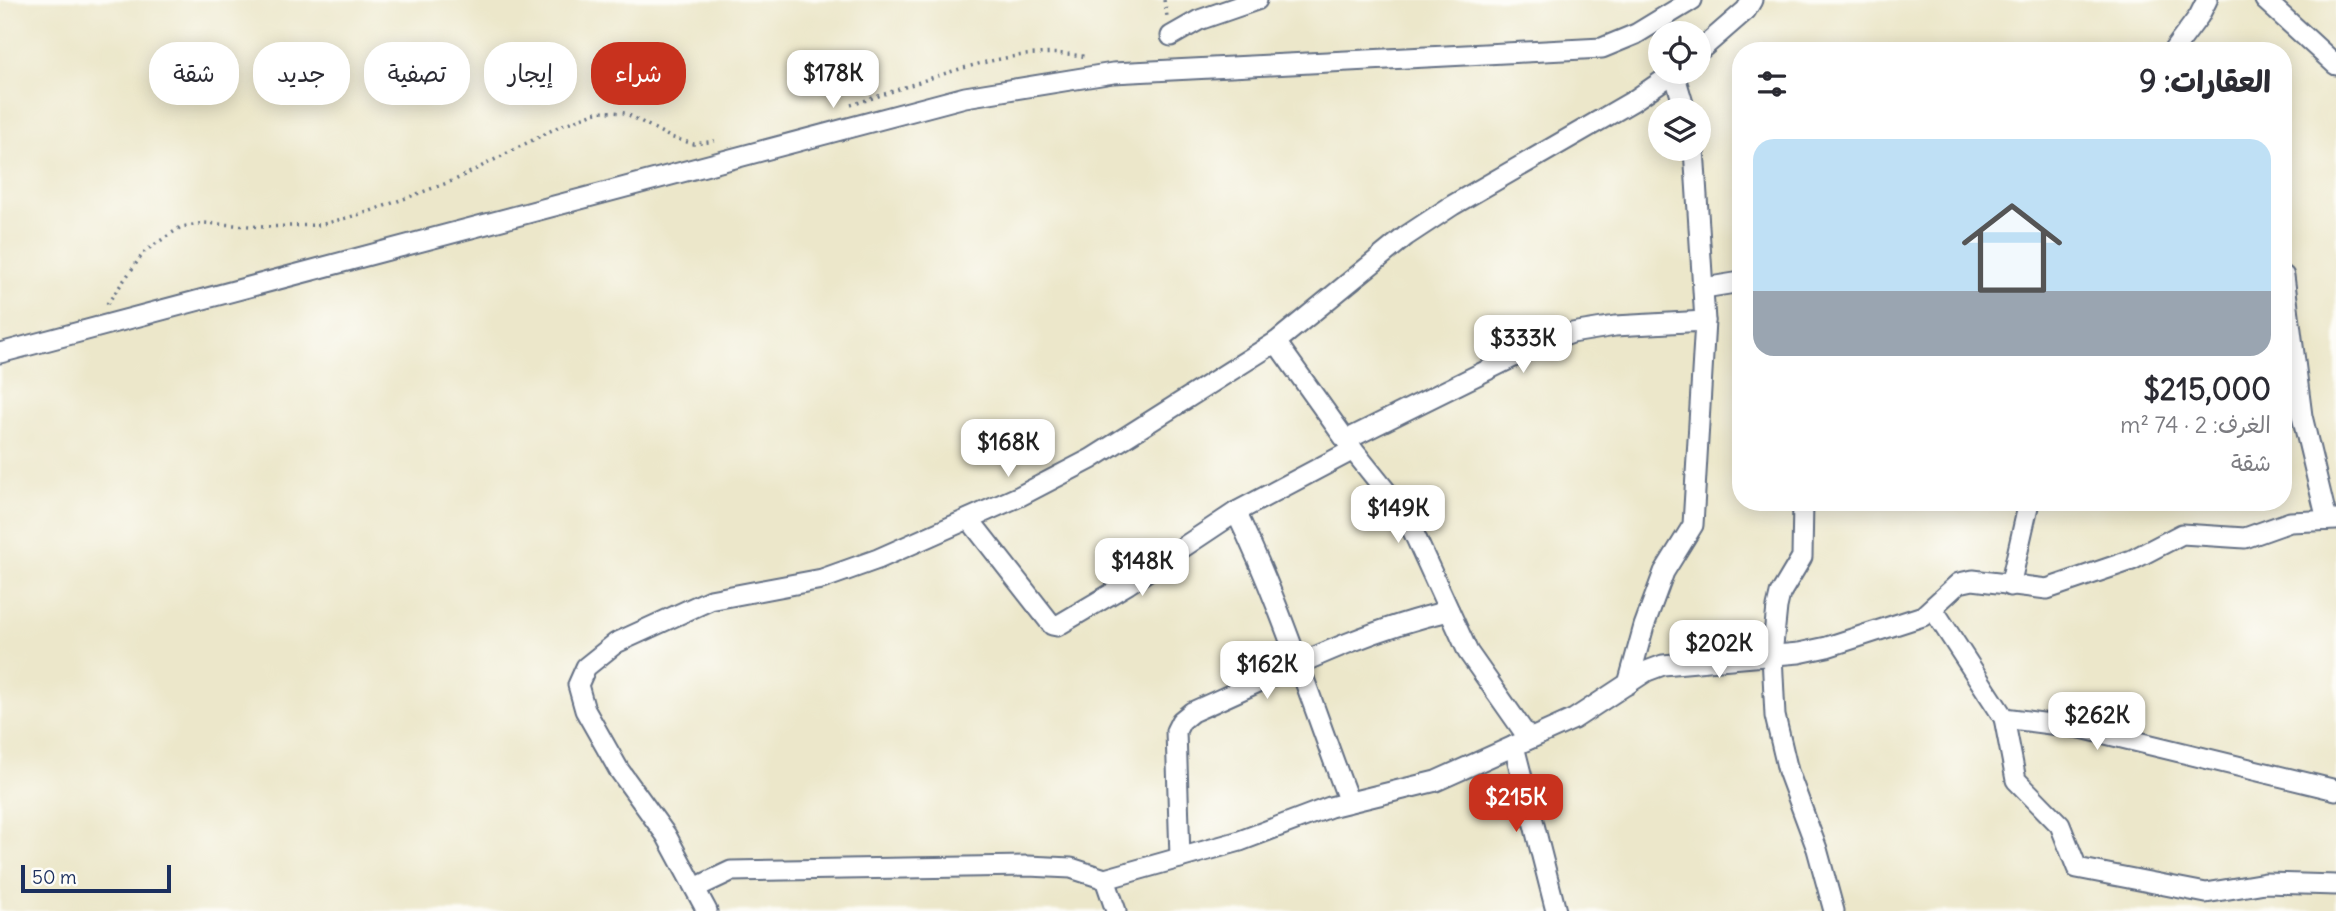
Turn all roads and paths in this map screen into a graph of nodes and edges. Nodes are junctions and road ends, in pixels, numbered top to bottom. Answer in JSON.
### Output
{"nodes":[{"id":1,"x":1257,"y":0,"type":"edge"},
{"id":2,"x":1692,"y":0,"type":"edge"},
{"id":3,"x":1752,"y":0,"type":"edge"},
{"id":4,"x":2207,"y":0,"type":"edge"},
{"id":5,"x":2266,"y":0,"type":"edge"},
{"id":6,"x":1171,"y":36,"type":"dead end"},
{"id":7,"x":1711,"y":41,"type":"edge"},
{"id":8,"x":2179,"y":42,"type":"edge"},
{"id":9,"x":1089,"y":58,"type":"dead end"},
{"id":10,"x":2336,"y":65,"type":"edge"},
{"id":11,"x":1654,"y":84,"type":"edge"},
{"id":12,"x":841,"y":108,"type":"dead end"},
{"id":13,"x":724,"y":140,"type":"dead end"},
{"id":14,"x":1695,"y":161,"type":"edge"},
{"id":15,"x":1732,"y":283,"type":"edge"},
{"id":16,"x":1704,"y":288,"type":"junction"},
{"id":17,"x":99,"y":313,"type":"dead end"},
{"id":18,"x":1705,"y":321,"type":"junction"},
{"id":19,"x":2292,"y":338,"type":"edge"},
{"id":20,"x":1276,"y":342,"type":"junction"},
{"id":21,"x":0,"y":352,"type":"edge"},
{"id":22,"x":1350,"y":445,"type":"junction"},
{"id":23,"x":1803,"y":511,"type":"edge"},
{"id":24,"x":2027,"y":511,"type":"edge"},
{"id":25,"x":1236,"y":512,"type":"junction"},
{"id":26,"x":969,"y":519,"type":"junction"},
{"id":27,"x":2332,"y":520,"type":"edge"},
{"id":28,"x":2010,"y":586,"type":"junction"},
{"id":29,"x":1933,"y":610,"type":"junction"},
{"id":30,"x":1449,"y":611,"type":"junction"},
{"id":31,"x":1772,"y":655,"type":"junction"},
{"id":32,"x":1297,"y":666,"type":"junction"},
{"id":33,"x":1628,"y":684,"type":"junction"},
{"id":34,"x":2004,"y":718,"type":"junction"},
{"id":35,"x":1522,"y":743,"type":"junction"},
{"id":36,"x":2336,"y":790,"type":"edge"},
{"id":37,"x":1349,"y":802,"type":"junction"},
{"id":38,"x":1180,"y":858,"type":"junction"},
{"id":39,"x":1105,"y":879,"type":"junction"},
{"id":40,"x":2336,"y":885,"type":"edge"},
{"id":41,"x":695,"y":888,"type":"junction"},
{"id":42,"x":707,"y":911,"type":"edge"},
{"id":43,"x":1116,"y":911,"type":"edge"},
{"id":44,"x":1556,"y":911,"type":"edge"},
{"id":45,"x":1834,"y":911,"type":"edge"}],
"edges":[{"from":1,"to":6,"type":"street"},
{"from":2,"to":21,"type":"street"},
{"from":3,"to":7,"type":"street"},
{"from":4,"to":8,"type":"street"},
{"from":5,"to":10,"type":"street"},
{"from":9,"to":12,"type":"path"},
{"from":11,"to":20,"type":"street"},
{"from":13,"to":17,"type":"path"},
{"from":14,"to":16,"type":"street"},
{"from":15,"to":16,"type":"street"},
{"from":16,"to":18,"type":"street"},
{"from":18,"to":22,"type":"street"},
{"from":18,"to":33,"type":"street"},
{"from":19,"to":27,"type":"street"},
{"from":20,"to":22,"type":"street"},
{"from":20,"to":26,"type":"street"},
{"from":22,"to":25,"type":"street"},
{"from":22,"to":30,"type":"street"},
{"from":23,"to":31,"type":"street"},
{"from":24,"to":28,"type":"street"},
{"from":25,"to":26,"type":"street"},
{"from":25,"to":32,"type":"street"},
{"from":26,"to":41,"type":"street"},
{"from":27,"to":28,"type":"street"},
{"from":28,"to":29,"type":"street"},
{"from":29,"to":31,"type":"street"},
{"from":29,"to":34,"type":"street"},
{"from":30,"to":32,"type":"street"},
{"from":30,"to":35,"type":"street"},
{"from":31,"to":33,"type":"street"},
{"from":31,"to":45,"type":"street"},
{"from":32,"to":37,"type":"street"},
{"from":32,"to":38,"type":"street"},
{"from":33,"to":35,"type":"street"},
{"from":34,"to":36,"type":"street"},
{"from":34,"to":40,"type":"street"},
{"from":35,"to":37,"type":"street"},
{"from":35,"to":44,"type":"street"},
{"from":37,"to":38,"type":"street"},
{"from":38,"to":39,"type":"street"},
{"from":39,"to":41,"type":"street"},
{"from":39,"to":43,"type":"street"},
{"from":41,"to":42,"type":"street"}]}
